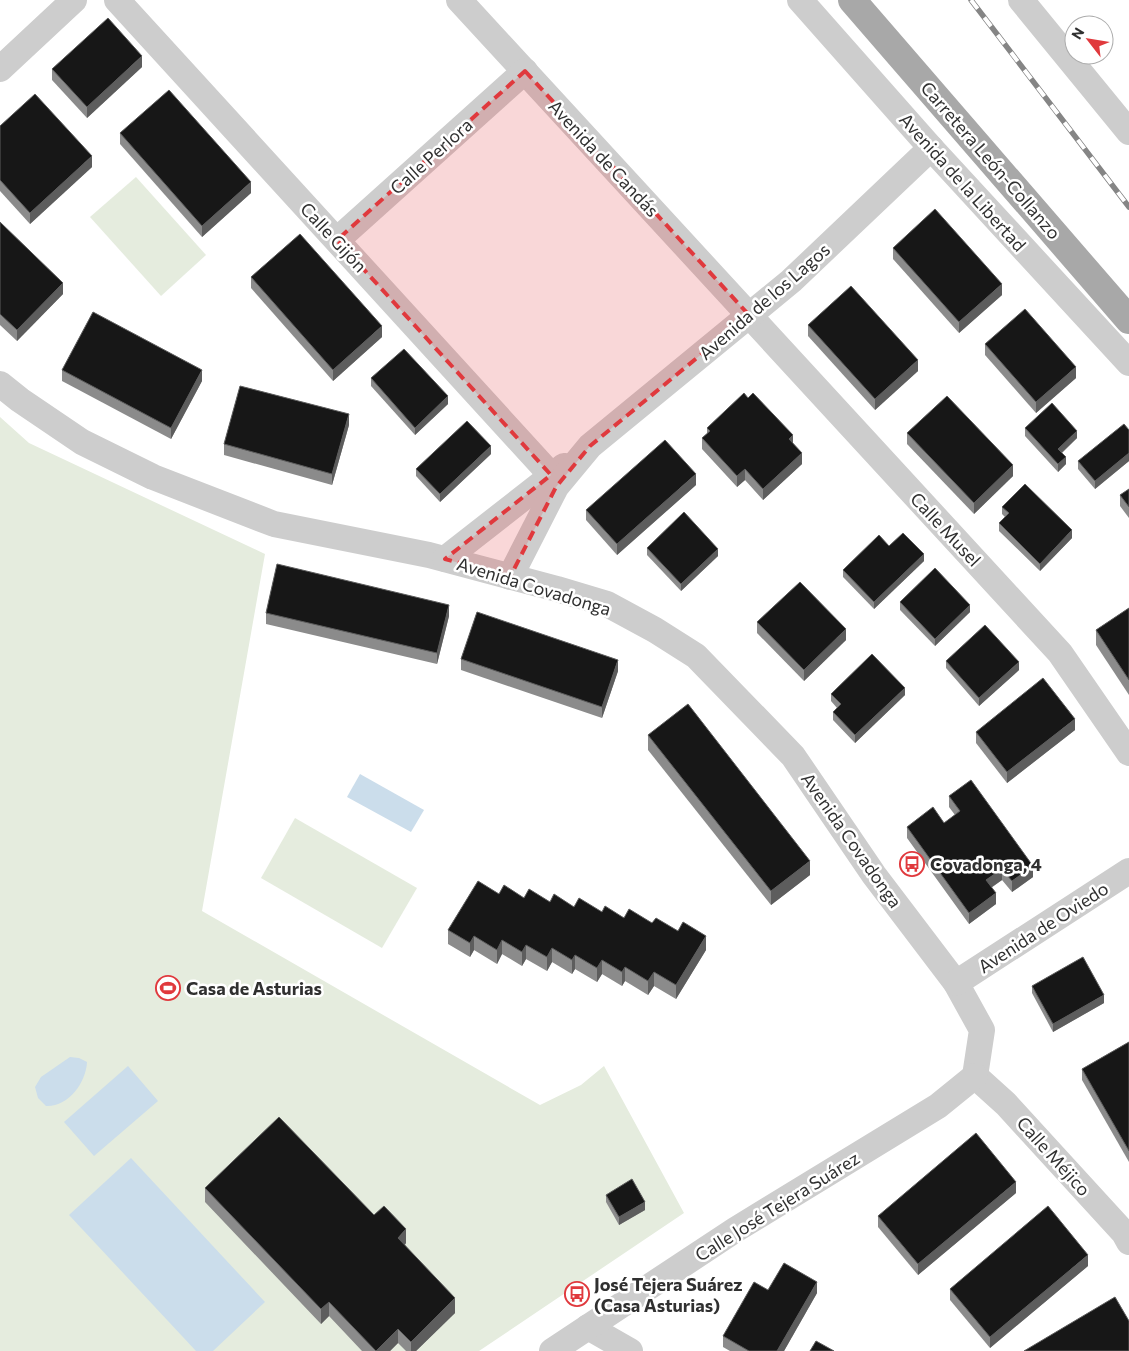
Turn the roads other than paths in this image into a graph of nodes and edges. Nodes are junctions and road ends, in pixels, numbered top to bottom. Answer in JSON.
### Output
{"nodes":[{"id":1,"x":74,"y":0,"type":"edge"},
{"id":2,"x":117,"y":0,"type":"edge"},
{"id":3,"x":459,"y":0,"type":"edge"},
{"id":4,"x":800,"y":0,"type":"edge"},
{"id":5,"x":852,"y":0,"type":"edge"},
{"id":6,"x":1021,"y":0,"type":"edge"},
{"id":7,"x":0,"y":69,"type":"edge"},
{"id":8,"x":525,"y":71,"type":"junction"},
{"id":9,"x":1129,"y":132,"type":"edge"},
{"id":10,"x":931,"y":148,"type":"junction"},
{"id":11,"x":337,"y":240,"type":"junction"},
{"id":12,"x":749,"y":316,"type":"junction"},
{"id":13,"x":1129,"y":320,"type":"edge"},
{"id":14,"x":1129,"y":363,"type":"edge"},
{"id":15,"x":0,"y":384,"type":"edge"},
{"id":16,"x":590,"y":446,"type":"junction"},
{"id":17,"x":551,"y":475,"type":"junction"},
{"id":18,"x":445,"y":559,"type":"junction"},
{"id":19,"x":510,"y":577,"type":"junction"},
{"id":20,"x":1129,"y":753,"type":"edge"},
{"id":21,"x":1129,"y":871,"type":"edge"},
{"id":22,"x":956,"y":983,"type":"junction"},
{"id":23,"x":974,"y":1076,"type":"junction"},
{"id":24,"x":1127,"y":1235,"type":"edge"},
{"id":25,"x":588,"y":1327,"type":"junction"},
{"id":26,"x":552,"y":1351,"type":"edge"},
{"id":27,"x":630,"y":1351,"type":"edge"}],
"edges":[{"from":1,"to":7,"type":"street"},
{"from":2,"to":11,"type":"street","name":"Calle Gijón"},
{"from":3,"to":8,"type":"street","name":"Avenida de Candás"},
{"from":4,"to":10,"type":"street","name":"Avenida de la Libertad"},
{"from":5,"to":13,"type":"main road","name":"Carretera León-Collanzo"},
{"from":6,"to":9,"type":"street"},
{"from":8,"to":11,"type":"street","name":"Calle Perlora"},
{"from":8,"to":12,"type":"street","name":"Avenida de Candás"},
{"from":10,"to":12,"type":"street","name":"Avenida de los Lagos"},
{"from":10,"to":14,"type":"street","name":"Avenida de la Libertad"},
{"from":11,"to":17,"type":"street","name":"Calle Gijón"},
{"from":12,"to":16,"type":"street","name":"Avenida de los Lagos"},
{"from":12,"to":20,"type":"street","name":"Calle Musel"},
{"from":15,"to":18,"type":"street","name":"Avenida Covadonga"},
{"from":16,"to":17,"type":"street","name":"Avenida de los Lagos"},
{"from":16,"to":19,"type":"street","name":"Avenida de los Lagos"},
{"from":17,"to":18,"type":"street","name":"Avenida de los Lagos"},
{"from":18,"to":19,"type":"street","name":"Avenida Covadonga"},
{"from":19,"to":22,"type":"street","name":"Avenida Covadonga"},
{"from":21,"to":22,"type":"street","name":"Avenida de Oviedo"},
{"from":22,"to":23,"type":"street","name":"Avenida Covadonga"},
{"from":23,"to":24,"type":"street","name":"Calle Méjico"},
{"from":23,"to":25,"type":"street","name":"Calle José Tejera Suárez"},
{"from":25,"to":26,"type":"street","name":"Calle José Tejera Suárez"},
{"from":25,"to":27,"type":"street"}]}
